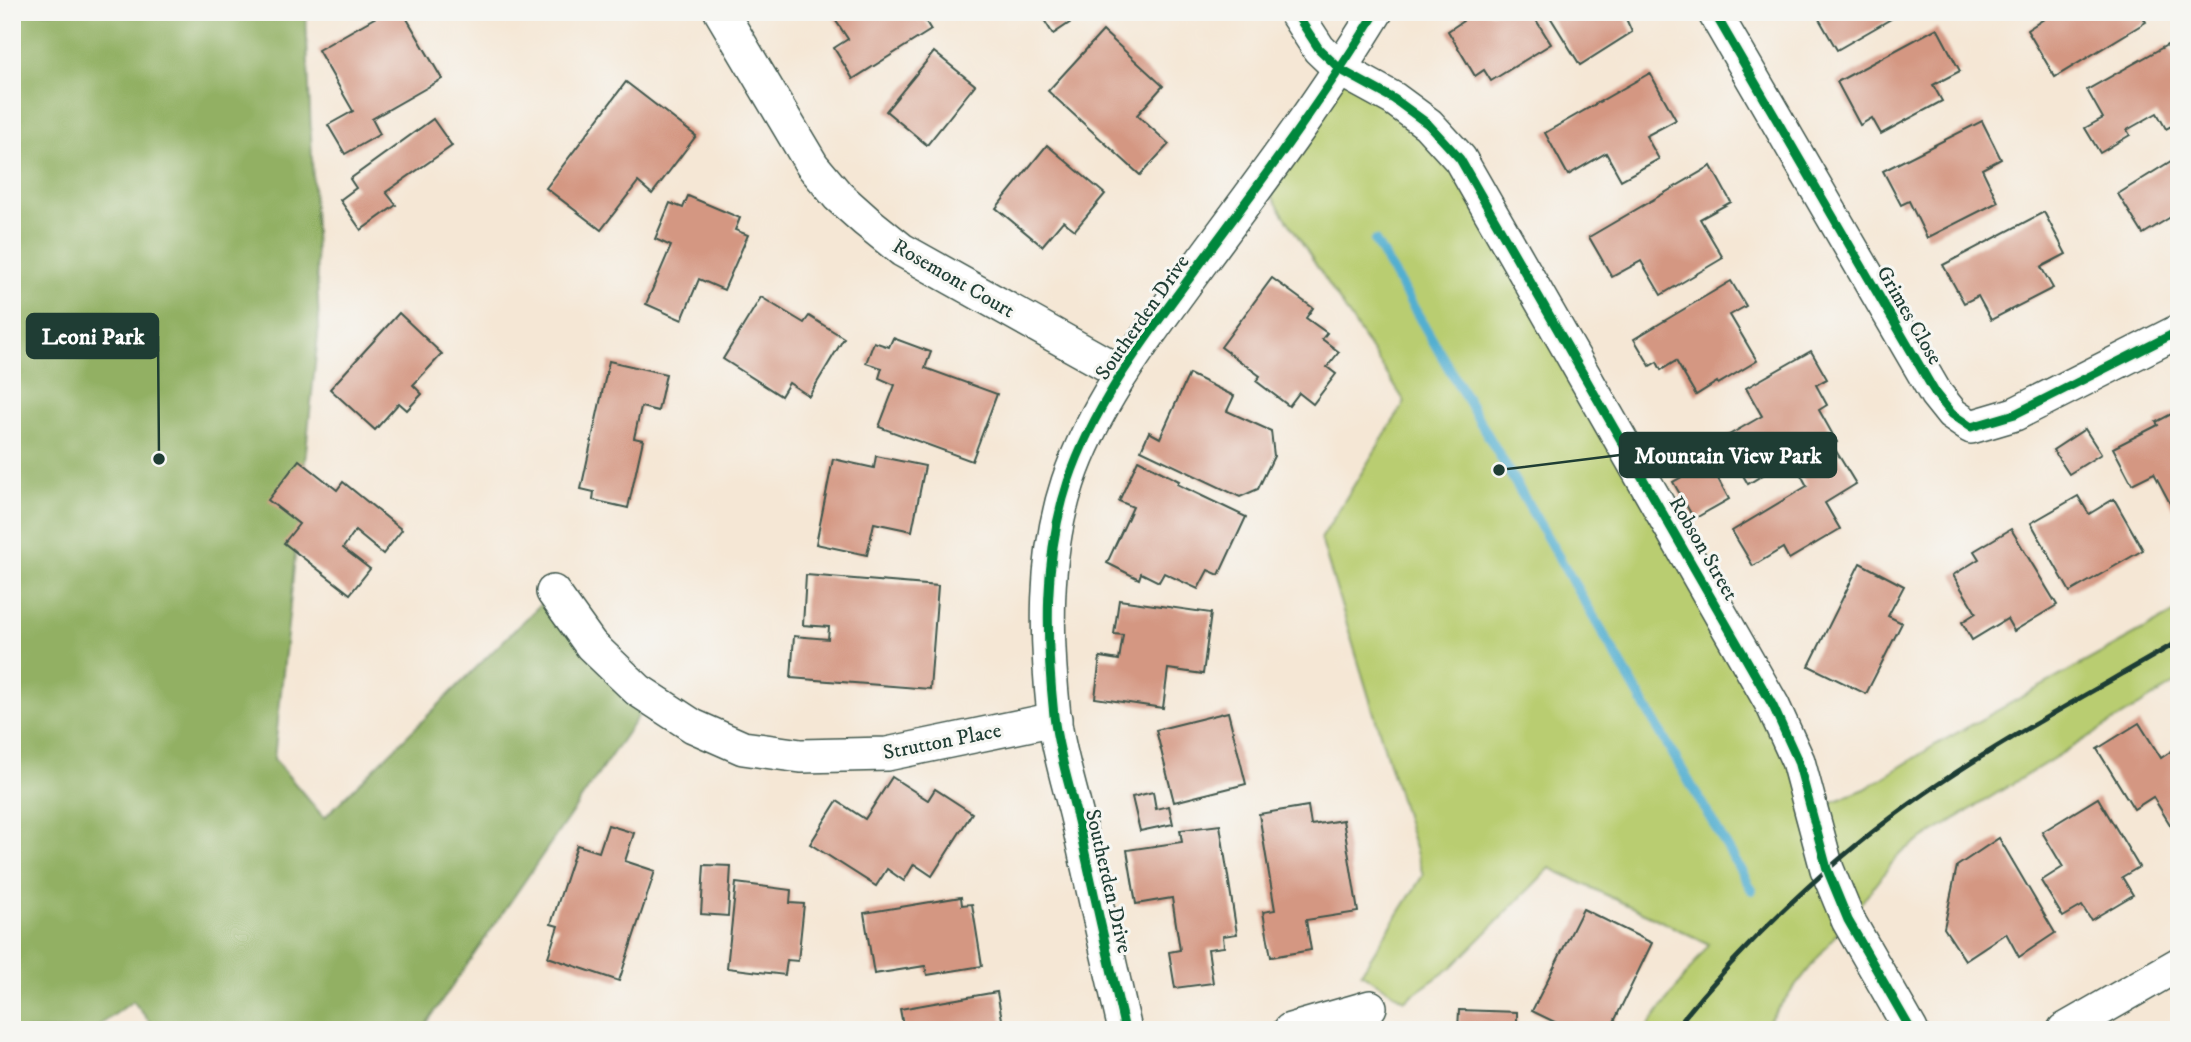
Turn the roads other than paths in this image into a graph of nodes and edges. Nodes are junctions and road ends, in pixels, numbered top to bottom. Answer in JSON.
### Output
{"nodes":[{"id":1,"x":721,"y":12,"type":"edge"},
{"id":2,"x":1295,"y":12,"type":"edge"},
{"id":3,"x":1376,"y":12,"type":"edge"},
{"id":4,"x":1714,"y":12,"type":"edge"},
{"id":5,"x":1341,"y":70,"type":"junction"},
{"id":6,"x":2179,"y":331,"type":"edge"},
{"id":7,"x":1122,"y":373,"type":"junction"},
{"id":8,"x":553,"y":592,"type":"dead end"},
{"id":9,"x":1055,"y":719,"type":"junction"},
{"id":10,"x":2179,"y":964,"type":"edge"},
{"id":11,"x":1370,"y":1007,"type":"dead end"},
{"id":12,"x":1125,"y":1030,"type":"edge"},
{"id":13,"x":1290,"y":1030,"type":"edge"},
{"id":14,"x":1911,"y":1030,"type":"edge"},
{"id":15,"x":2064,"y":1030,"type":"edge"}],
"edges":[{"from":1,"to":7,"type":"street","name":"Rosemont Court"},
{"from":2,"to":5,"type":"street","name":"Robson Street"},
{"from":3,"to":5,"type":"street","name":"Southerden Drive"},
{"from":4,"to":6,"type":"street","name":"Grimes Close"},
{"from":5,"to":7,"type":"street","name":"Southerden Drive"},
{"from":5,"to":14,"type":"street","name":"Robson Street"},
{"from":7,"to":9,"type":"street","name":"Southerden Drive"},
{"from":8,"to":9,"type":"street","name":"Strutton Place"},
{"from":9,"to":12,"type":"street","name":"Southerden Drive"},
{"from":10,"to":15,"type":"street"},
{"from":11,"to":13,"type":"street"}]}
